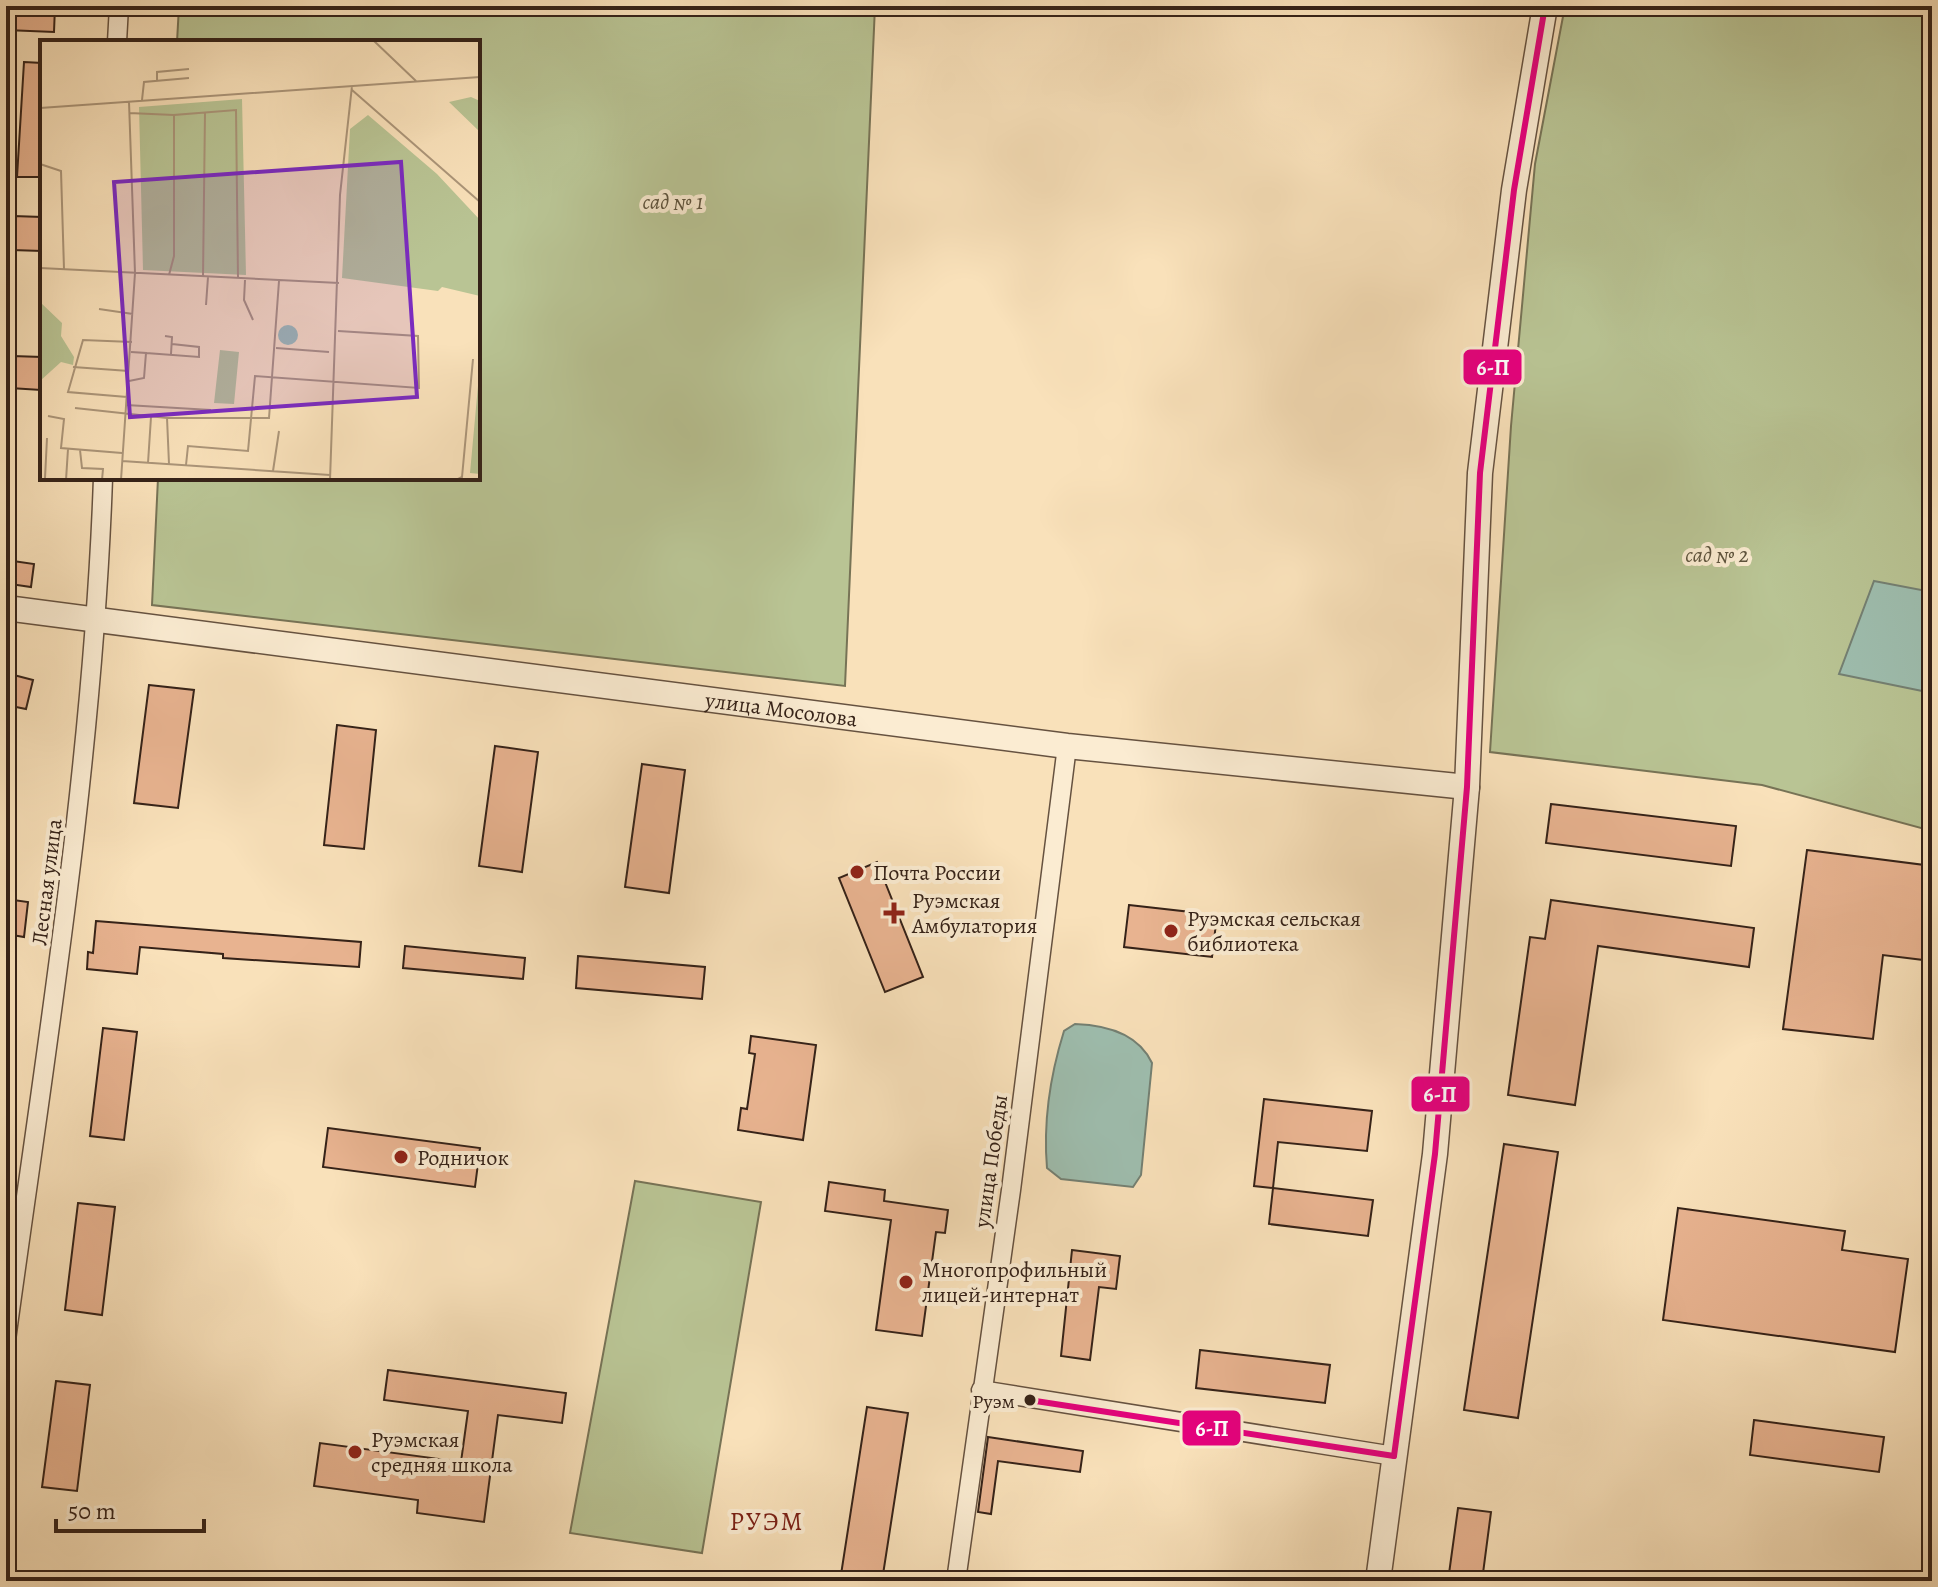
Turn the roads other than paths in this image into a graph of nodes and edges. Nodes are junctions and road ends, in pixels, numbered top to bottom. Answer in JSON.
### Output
{"nodes":[{"id":1,"x":119,"y":6,"type":"edge"},
{"id":2,"x":1545,"y":6,"type":"edge"},
{"id":3,"x":117,"y":40,"type":"edge"},
{"id":4,"x":103,"y":480,"type":"edge"},
{"id":5,"x":6,"y":608,"type":"edge"},
{"id":6,"x":97,"y":619,"type":"junction"},
{"id":7,"x":1067,"y":746,"type":"junction"},
{"id":8,"x":1467,"y":787,"type":"junction"},
{"id":9,"x":6,"y":1340,"type":"edge"},
{"id":10,"x":981,"y":1390,"type":"junction"},
{"id":11,"x":1394,"y":1456,"type":"junction"},
{"id":12,"x":956,"y":1581,"type":"edge"},
{"id":13,"x":1378,"y":1581,"type":"edge"}],
"edges":[{"from":1,"to":3,"type":"street"},
{"from":2,"to":8,"type":"street"},
{"from":4,"to":6,"type":"street","name":"Лесная улица"},
{"from":5,"to":6,"type":"street","name":"улица Мосолова"},
{"from":6,"to":7,"type":"street","name":"улица Мосолова"},
{"from":6,"to":9,"type":"street","name":"Лесная улица"},
{"from":7,"to":8,"type":"street","name":"улица Мосолова"},
{"from":7,"to":10,"type":"street","name":"улица Победы"},
{"from":8,"to":11,"type":"street"},
{"from":10,"to":11,"type":"street"},
{"from":10,"to":12,"type":"street","name":"улица Победы"},
{"from":11,"to":13,"type":"street"}]}
